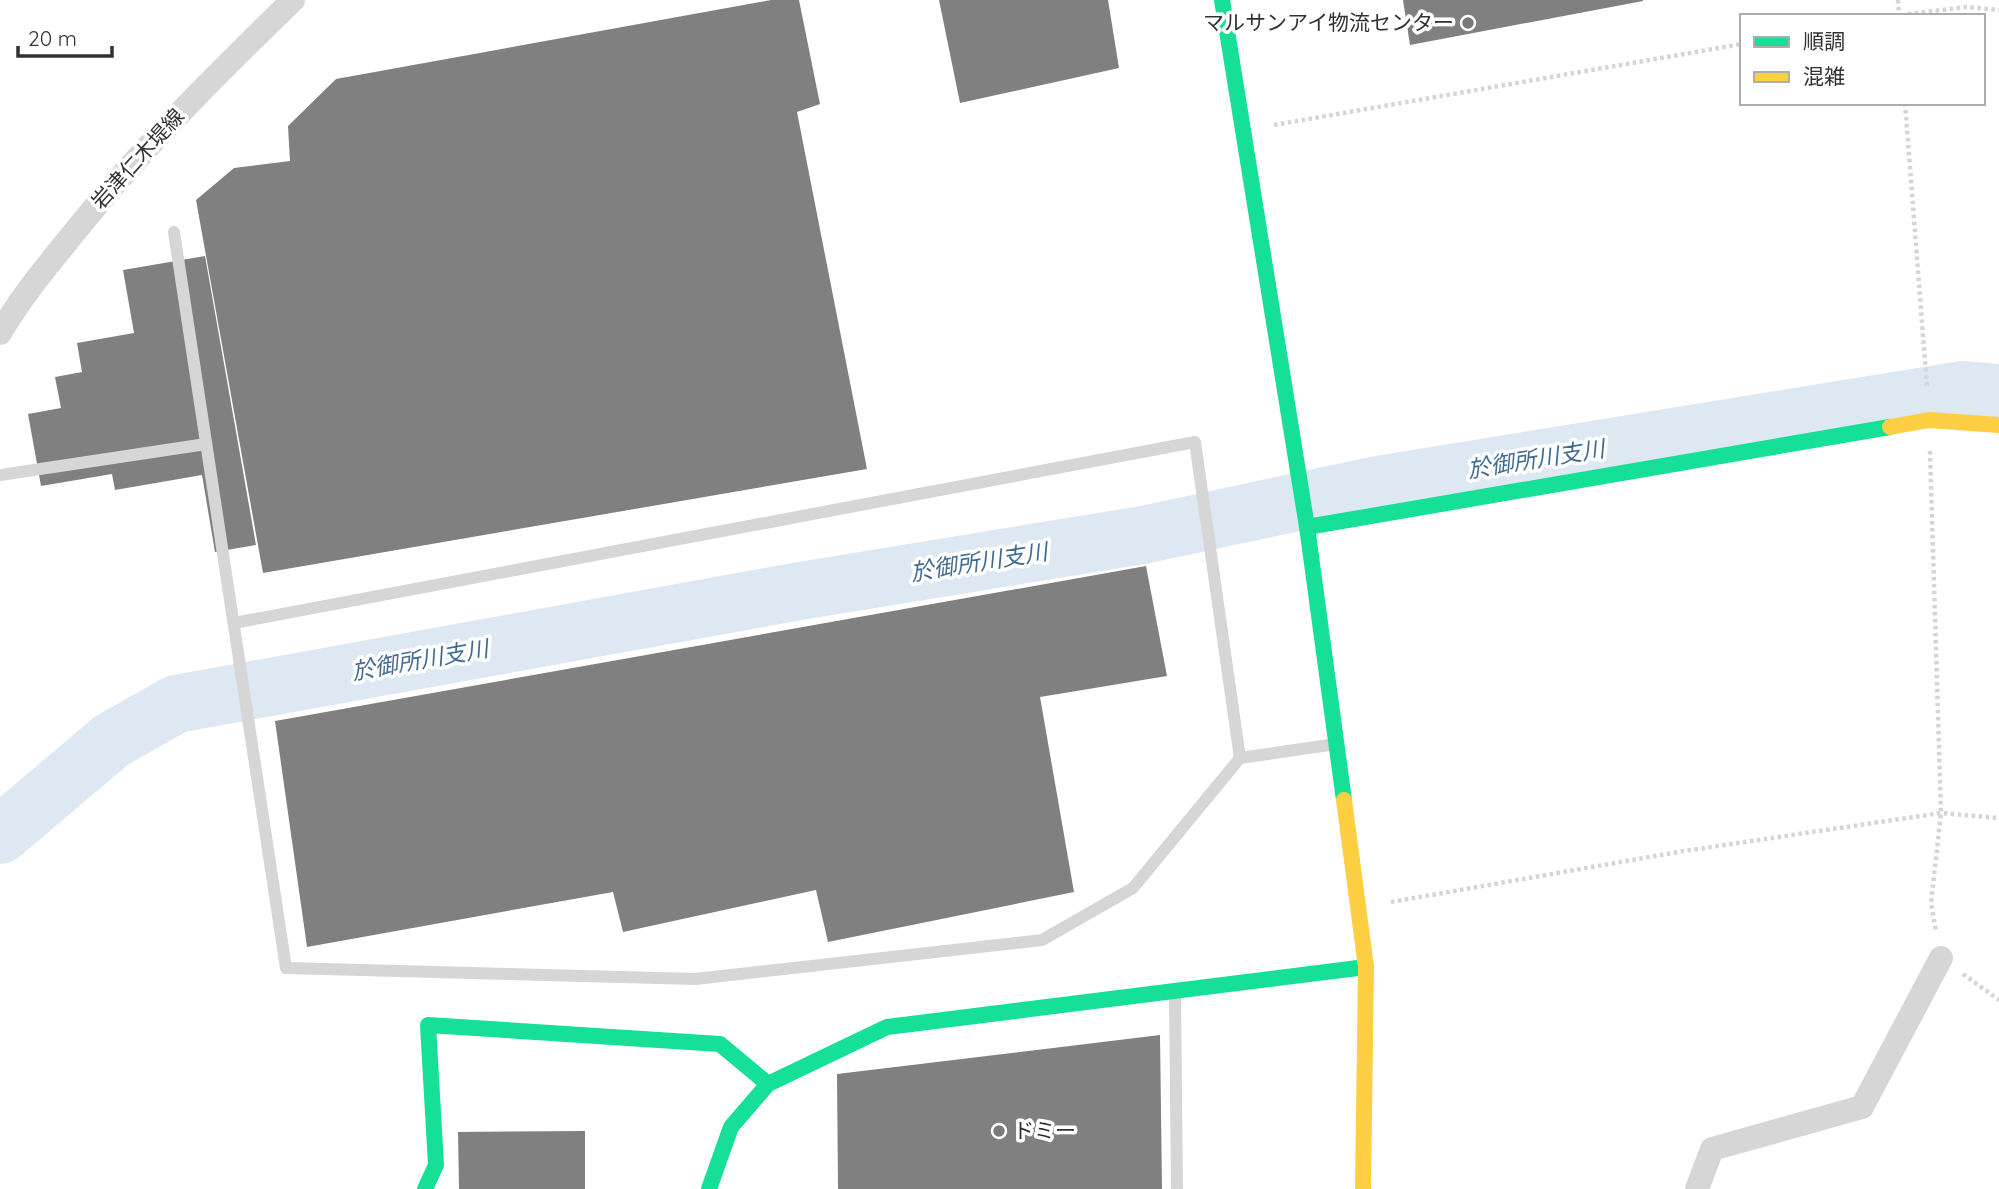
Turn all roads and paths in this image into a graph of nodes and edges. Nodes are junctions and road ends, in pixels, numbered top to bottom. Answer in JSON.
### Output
{"nodes":[{"id":1,"x":293,"y":0,"type":"edge"},
{"id":2,"x":1222,"y":0,"type":"edge"},
{"id":3,"x":1999,"y":10,"type":"edge"},
{"id":4,"x":1906,"y":14,"type":"edge"},
{"id":5,"x":1740,"y":44,"type":"edge"},
{"id":6,"x":1905,"y":105,"type":"edge"},
{"id":7,"x":1243,"y":131,"type":"junction"},
{"id":8,"x":174,"y":232,"type":"dead end"},
{"id":9,"x":0,"y":333,"type":"edge"},
{"id":10,"x":1929,"y":420,"type":"junction"},
{"id":11,"x":1999,"y":425,"type":"edge"},
{"id":12,"x":206,"y":444,"type":"junction"},
{"id":13,"x":0,"y":475,"type":"edge"},
{"id":14,"x":1307,"y":527,"type":"junction"},
{"id":15,"x":234,"y":623,"type":"junction"},
{"id":16,"x":1337,"y":744,"type":"junction"},
{"id":17,"x":1240,"y":758,"type":"junction"},
{"id":18,"x":1941,"y":813,"type":"junction"},
{"id":19,"x":1999,"y":818,"type":"edge"},
{"id":20,"x":1359,"y":907,"type":"junction"},
{"id":21,"x":1941,"y":958,"type":"junction"},
{"id":22,"x":1366,"y":967,"type":"junction"},
{"id":23,"x":1175,"y":991,"type":"junction"},
{"id":24,"x":1999,"y":1000,"type":"edge"},
{"id":25,"x":768,"y":1084,"type":"junction"},
{"id":26,"x":425,"y":1189,"type":"edge"},
{"id":27,"x":709,"y":1189,"type":"edge"},
{"id":28,"x":1177,"y":1189,"type":"edge"},
{"id":29,"x":1363,"y":1189,"type":"edge"},
{"id":30,"x":1697,"y":1189,"type":"edge"}],
"edges":[{"from":1,"to":9,"type":"street","name":"岩津仁木堤線"},
{"from":2,"to":7,"type":"street"},
{"from":3,"to":4,"type":"path"},
{"from":5,"to":7,"type":"path"},
{"from":6,"to":10,"type":"path"},
{"from":7,"to":14,"type":"street"},
{"from":8,"to":12,"type":"lane"},
{"from":10,"to":11,"type":"street"},
{"from":10,"to":14,"type":"street"},
{"from":10,"to":18,"type":"path"},
{"from":12,"to":13,"type":"lane"},
{"from":12,"to":15,"type":"lane"},
{"from":14,"to":16,"type":"street"},
{"from":15,"to":17,"type":"lane"},
{"from":15,"to":17,"type":"lane"},
{"from":16,"to":17,"type":"lane"},
{"from":16,"to":20,"type":"street"},
{"from":18,"to":19,"type":"path"},
{"from":18,"to":20,"type":"path"},
{"from":18,"to":21,"type":"path"},
{"from":20,"to":22,"type":"street"},
{"from":21,"to":24,"type":"path"},
{"from":21,"to":30,"type":"street"},
{"from":22,"to":23,"type":"street"},
{"from":22,"to":29,"type":"street"},
{"from":23,"to":25,"type":"street"},
{"from":23,"to":28,"type":"lane"},
{"from":25,"to":26,"type":"street"},
{"from":25,"to":27,"type":"street"}]}
